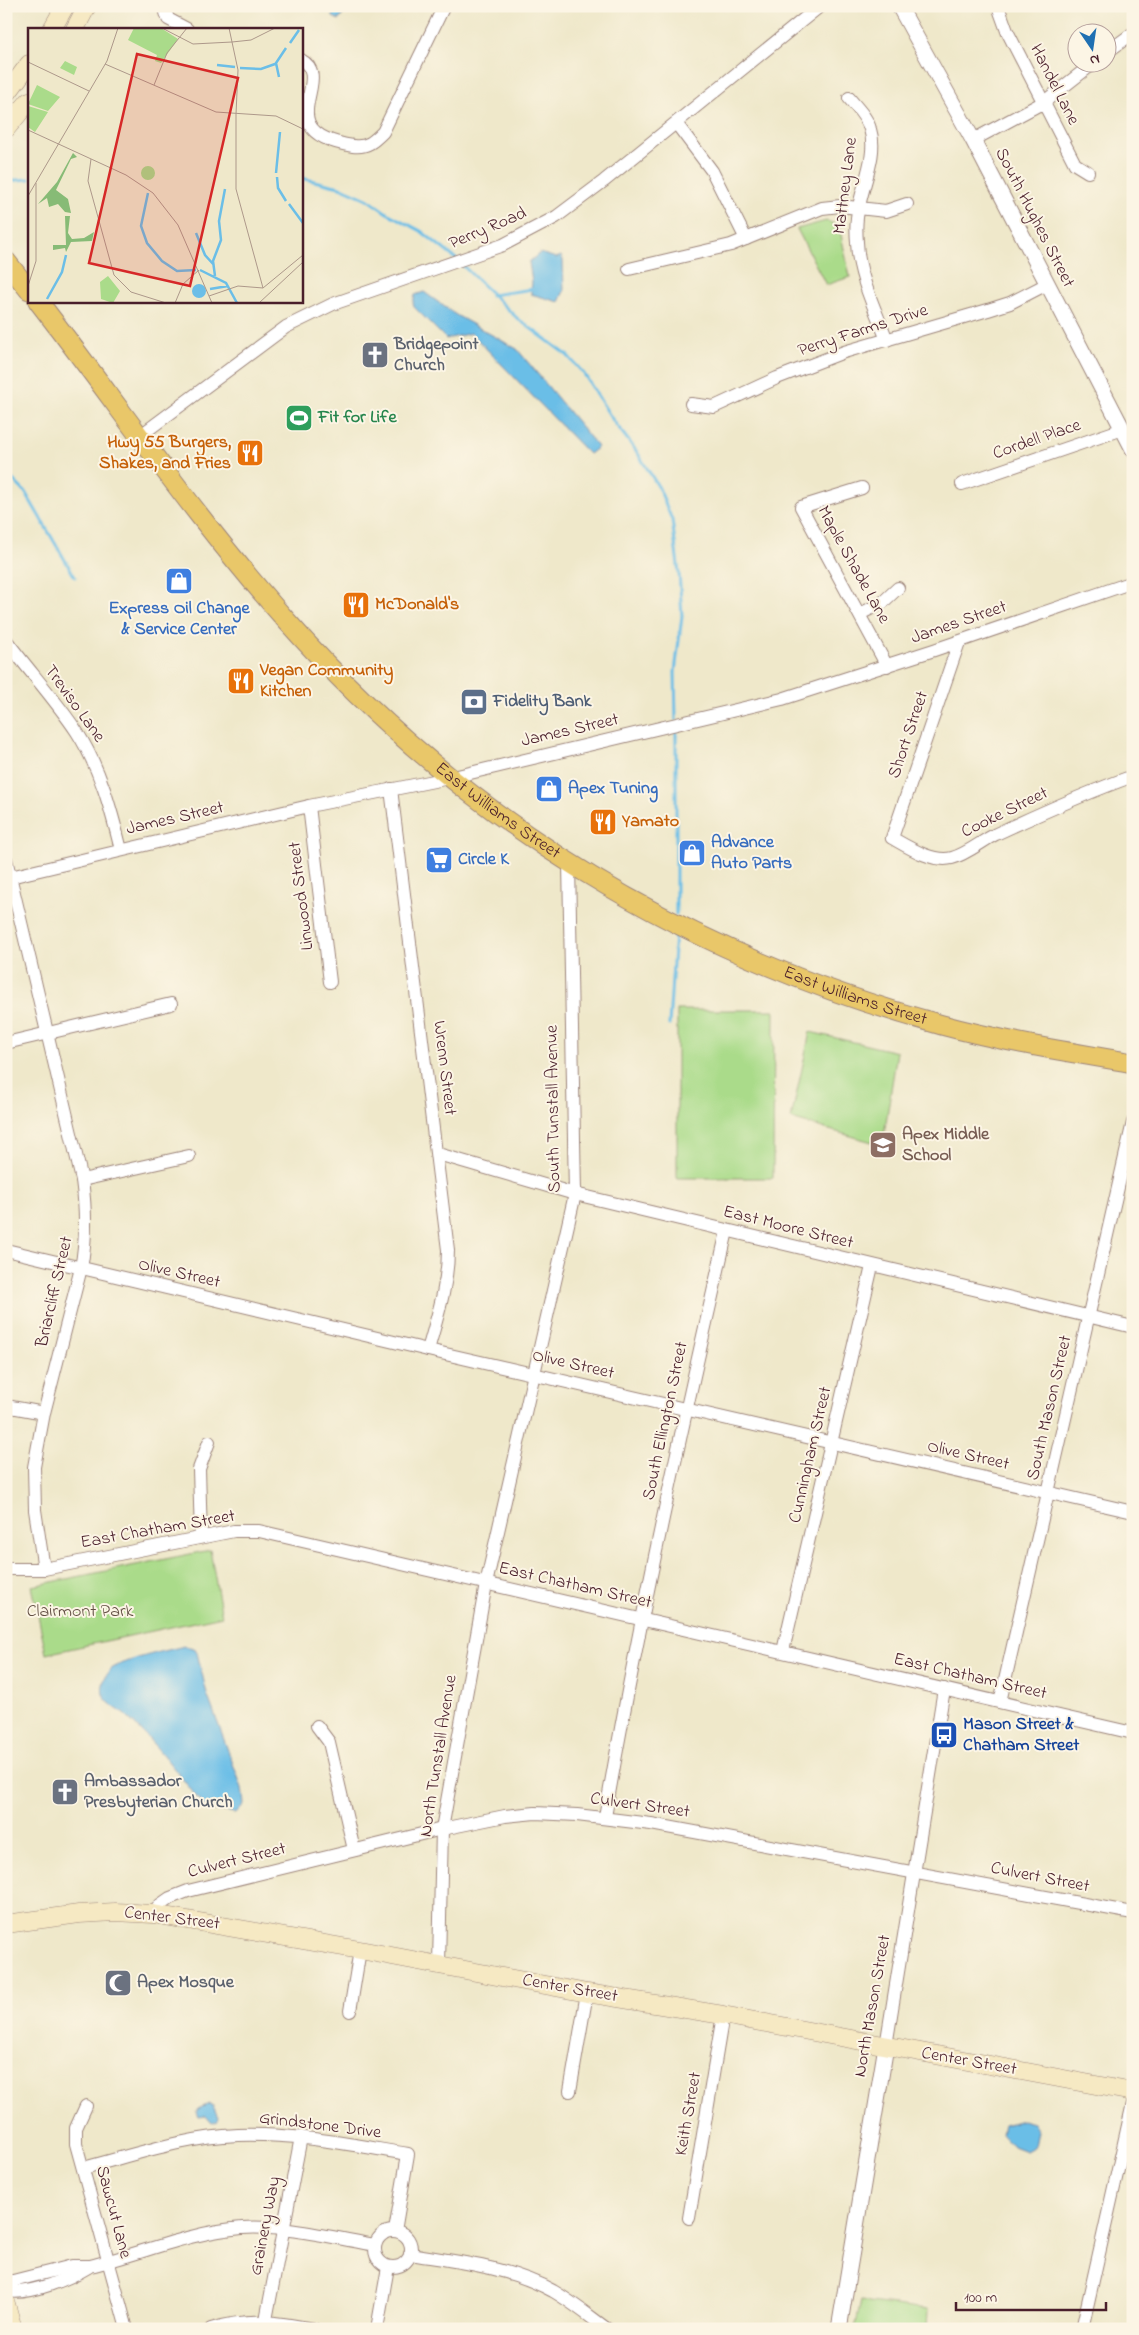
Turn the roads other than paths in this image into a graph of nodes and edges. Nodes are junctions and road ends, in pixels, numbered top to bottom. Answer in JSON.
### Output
{"nodes":[{"id":1,"x":65,"y":6,"type":"edge"},
{"id":2,"x":87,"y":6,"type":"edge"},
{"id":3,"x":164,"y":6,"type":"edge"},
{"id":4,"x":444,"y":6,"type":"edge"},
{"id":5,"x":820,"y":6,"type":"edge"},
{"id":6,"x":899,"y":6,"type":"edge"},
{"id":7,"x":998,"y":6,"type":"edge"},
{"id":8,"x":53,"y":28,"type":"edge"},
{"id":9,"x":76,"y":28,"type":"edge"},
{"id":10,"x":185,"y":28,"type":"edge"},
{"id":11,"x":1133,"y":33,"type":"edge"},
{"id":12,"x":1116,"y":46,"type":"edge"},
{"id":13,"x":302,"y":60,"type":"edge"},
{"id":14,"x":28,"y":65,"type":"edge"},
{"id":15,"x":1082,"y":72,"type":"edge"},
{"id":16,"x":6,"y":95,"type":"edge"},
{"id":17,"x":849,"y":98,"type":"dead end"},
{"id":18,"x":28,"y":102,"type":"edge"},
{"id":19,"x":1044,"y":102,"type":"junction"},
{"id":20,"x":676,"y":123,"type":"junction"},
{"id":21,"x":6,"y":129,"type":"edge"},
{"id":22,"x":973,"y":140,"type":"junction"},
{"id":23,"x":1088,"y":172,"type":"dead end"},
{"id":24,"x":907,"y":204,"type":"dead end"},
{"id":25,"x":858,"y":208,"type":"junction"},
{"id":26,"x":746,"y":239,"type":"junction"},
{"id":27,"x":6,"y":261,"type":"edge"},
{"id":28,"x":628,"y":269,"type":"dead end"},
{"id":29,"x":1047,"y":284,"type":"junction"},
{"id":30,"x":28,"y":289,"type":"edge"},
{"id":31,"x":39,"y":302,"type":"edge"},
{"id":32,"x":887,"y":340,"type":"junction"},
{"id":33,"x":691,"y":404,"type":"dead end"},
{"id":34,"x":1122,"y":429,"type":"junction"},
{"id":35,"x":141,"y":435,"type":"junction"},
{"id":36,"x":1133,"y":449,"type":"edge"},
{"id":37,"x":962,"y":484,"type":"dead end"},
{"id":38,"x":862,"y":488,"type":"dead end"},
{"id":39,"x":1133,"y":582,"type":"edge"},
{"id":40,"x":898,"y":588,"type":"dead end"},
{"id":41,"x":860,"y":614,"type":"junction"},
{"id":42,"x":6,"y":640,"type":"edge"},
{"id":43,"x":959,"y":642,"type":"junction"},
{"id":44,"x":887,"y":666,"type":"junction"},
{"id":45,"x":1133,"y":776,"type":"edge"},
{"id":46,"x":449,"y":778,"type":"junction"},
{"id":47,"x":391,"y":789,"type":"junction"},
{"id":48,"x":309,"y":806,"type":"junction"},
{"id":49,"x":892,"y":838,"type":"joint"},
{"id":50,"x":121,"y":850,"type":"junction"},
{"id":51,"x":6,"y":858,"type":"edge"},
{"id":52,"x":569,"y":863,"type":"junction"},
{"id":53,"x":9,"y":878,"type":"edge"},
{"id":54,"x":330,"y":982,"type":"dead end"},
{"id":55,"x":172,"y":1004,"type":"dead end"},
{"id":56,"x":47,"y":1033,"type":"junction"},
{"id":57,"x":6,"y":1043,"type":"edge"},
{"id":58,"x":1133,"y":1063,"type":"edge"},
{"id":59,"x":1133,"y":1122,"type":"edge"},
{"id":60,"x":438,"y":1154,"type":"junction"},
{"id":61,"x":189,"y":1156,"type":"dead end"},
{"id":62,"x":82,"y":1180,"type":"junction"},
{"id":63,"x":575,"y":1194,"type":"junction"},
{"id":64,"x":727,"y":1231,"type":"junction"},
{"id":65,"x":6,"y":1250,"type":"edge"},
{"id":66,"x":872,"y":1266,"type":"junction"},
{"id":67,"x":81,"y":1268,"type":"junction"},
{"id":68,"x":1089,"y":1317,"type":"junction"},
{"id":69,"x":1133,"y":1327,"type":"edge"},
{"id":70,"x":428,"y":1350,"type":"junction"},
{"id":71,"x":534,"y":1374,"type":"junction"},
{"id":72,"x":6,"y":1406,"type":"edge"},
{"id":73,"x":686,"y":1409,"type":"junction"},
{"id":74,"x":44,"y":1413,"type":"junction"},
{"id":75,"x":208,"y":1442,"type":"dead end"},
{"id":76,"x":832,"y":1442,"type":"junction"},
{"id":77,"x":1049,"y":1493,"type":"junction"},
{"id":78,"x":1133,"y":1512,"type":"edge"},
{"id":79,"x":201,"y":1537,"type":"junction"},
{"id":80,"x":7,"y":1569,"type":"edge"},
{"id":81,"x":44,"y":1569,"type":"junction"},
{"id":82,"x":486,"y":1584,"type":"junction"},
{"id":83,"x":641,"y":1619,"type":"junction"},
{"id":84,"x":783,"y":1651,"type":"junction"},
{"id":85,"x":944,"y":1690,"type":"junction"},
{"id":86,"x":1000,"y":1702,"type":"junction"},
{"id":87,"x":317,"y":1726,"type":"dead end"},
{"id":88,"x":1133,"y":1733,"type":"edge"},
{"id":89,"x":605,"y":1817,"type":"junction"},
{"id":90,"x":442,"y":1829,"type":"junction"},
{"id":91,"x":354,"y":1850,"type":"junction"},
{"id":92,"x":914,"y":1872,"type":"junction"},
{"id":93,"x":1133,"y":1913,"type":"edge"},
{"id":94,"x":152,"y":1914,"type":"junction"},
{"id":95,"x":6,"y":1924,"type":"edge"},
{"id":96,"x":360,"y":1950,"type":"junction"},
{"id":97,"x":439,"y":1964,"type":"junction"},
{"id":98,"x":587,"y":1993,"type":"junction"},
{"id":99,"x":350,"y":2011,"type":"dead end"},
{"id":100,"x":724,"y":2016,"type":"junction"},
{"id":101,"x":886,"y":2046,"type":"junction"},
{"id":102,"x":570,"y":2091,"type":"dead end"},
{"id":103,"x":1133,"y":2092,"type":"edge"},
{"id":104,"x":1133,"y":2103,"type":"edge"},
{"id":105,"x":86,"y":2106,"type":"dead end"},
{"id":106,"x":301,"y":2137,"type":"junction"},
{"id":107,"x":83,"y":2168,"type":"junction"},
{"id":108,"x":689,"y":2218,"type":"dead end"},
{"id":109,"x":283,"y":2230,"type":"junction"},
{"id":110,"x":395,"y":2231,"type":"junction"},
{"id":111,"x":375,"y":2245,"type":"junction"},
{"id":112,"x":410,"y":2254,"type":"junction"},
{"id":113,"x":109,"y":2261,"type":"junction"},
{"id":114,"x":388,"y":2267,"type":"junction"},
{"id":115,"x":6,"y":2289,"type":"edge"},
{"id":116,"x":6,"y":2304,"type":"edge"},
{"id":117,"x":266,"y":2320,"type":"junction"},
{"id":118,"x":12,"y":2329,"type":"edge"},
{"id":119,"x":127,"y":2329,"type":"edge"},
{"id":120,"x":210,"y":2329,"type":"edge"},
{"id":121,"x":314,"y":2329,"type":"edge"},
{"id":122,"x":377,"y":2329,"type":"edge"},
{"id":123,"x":607,"y":2329,"type":"edge"},
{"id":124,"x":839,"y":2329,"type":"edge"},
{"id":125,"x":1082,"y":2329,"type":"edge"}],
"edges":[{"from":1,"to":8,"type":"main road"},
{"from":2,"to":9,"type":"main road"},
{"from":3,"to":10,"type":"street"},
{"from":4,"to":13,"type":"street"},
{"from":5,"to":20,"type":"street","name":"Perry Road"},
{"from":6,"to":22,"type":"street","name":"South Hughes Street"},
{"from":7,"to":19,"type":"street","name":"Handel Lane"},
{"from":11,"to":12,"type":"street"},
{"from":14,"to":16,"type":"main road"},
{"from":15,"to":19,"type":"street"},
{"from":17,"to":25,"type":"street","name":"Mattney Lane"},
{"from":18,"to":21,"type":"main road"},
{"from":19,"to":22,"type":"street"},
{"from":19,"to":23,"type":"street","name":"Handel Lane"},
{"from":20,"to":26,"type":"street"},
{"from":20,"to":35,"type":"street","name":"Perry Road"},
{"from":22,"to":29,"type":"street","name":"South Hughes Street"},
{"from":24,"to":25,"type":"street"},
{"from":25,"to":26,"type":"street"},
{"from":25,"to":32,"type":"street","name":"Mattney Lane"},
{"from":26,"to":28,"type":"street"},
{"from":27,"to":30,"type":"main road"},
{"from":29,"to":32,"type":"street","name":"Perry Farms Drive"},
{"from":29,"to":34,"type":"street","name":"South Hughes Street"},
{"from":31,"to":35,"type":"main road","name":"East Williams Street"},
{"from":32,"to":33,"type":"street","name":"Perry Farms Drive"},
{"from":34,"to":36,"type":"street","name":"South Hughes Street"},
{"from":34,"to":37,"type":"street","name":"Cordell Place"},
{"from":35,"to":46,"type":"main road","name":"East Williams Street"},
{"from":38,"to":41,"type":"street","name":"Maple Shade Lane"},
{"from":39,"to":43,"type":"street","name":"James Street"},
{"from":40,"to":41,"type":"street"},
{"from":41,"to":44,"type":"street","name":"Maple Shade Lane"},
{"from":42,"to":50,"type":"street","name":"Treviso Lane"},
{"from":43,"to":44,"type":"street","name":"James Street"},
{"from":43,"to":49,"type":"street","name":"Short Street"},
{"from":44,"to":46,"type":"street","name":"James Street"},
{"from":45,"to":49,"type":"street","name":"Cooke Street"},
{"from":46,"to":47,"type":"street","name":"James Street"},
{"from":46,"to":52,"type":"main road","name":"East Williams Street"},
{"from":47,"to":48,"type":"street","name":"James Street"},
{"from":47,"to":60,"type":"street","name":"Wrenn Street"},
{"from":48,"to":50,"type":"street","name":"James Street"},
{"from":48,"to":54,"type":"street","name":"Linwood Street"},
{"from":50,"to":53,"type":"street","name":"James Street"},
{"from":51,"to":53,"type":"street","name":"Briarcliff Street"},
{"from":52,"to":58,"type":"main road","name":"East Williams Street"},
{"from":52,"to":63,"type":"street","name":"South Tunstall Avenue"},
{"from":53,"to":56,"type":"street","name":"Briarcliff Street"},
{"from":55,"to":56,"type":"street"},
{"from":56,"to":57,"type":"street"},
{"from":56,"to":62,"type":"street","name":"Briarcliff Street"},
{"from":59,"to":68,"type":"street","name":"South Mason Street"},
{"from":60,"to":63,"type":"street","name":"East Moore Street"},
{"from":60,"to":70,"type":"street","name":"Wrenn Street"},
{"from":61,"to":62,"type":"street"},
{"from":62,"to":67,"type":"street","name":"Briarcliff Street"},
{"from":63,"to":64,"type":"street","name":"East Moore Street"},
{"from":63,"to":71,"type":"street","name":"South Tunstall Avenue"},
{"from":64,"to":66,"type":"street","name":"East Moore Street"},
{"from":64,"to":73,"type":"street","name":"South Ellington Street"},
{"from":65,"to":67,"type":"street","name":"Olive Street"},
{"from":66,"to":68,"type":"street","name":"East Moore Street"},
{"from":66,"to":76,"type":"street","name":"Cunningham Street"},
{"from":67,"to":70,"type":"street","name":"Olive Street"},
{"from":67,"to":74,"type":"street","name":"Briarcliff Street"},
{"from":68,"to":69,"type":"street","name":"East Moore Street"},
{"from":68,"to":77,"type":"street","name":"South Mason Street"},
{"from":70,"to":71,"type":"street","name":"Olive Street"},
{"from":71,"to":73,"type":"street","name":"Olive Street"},
{"from":71,"to":82,"type":"street","name":"South Tunstall Avenue"},
{"from":72,"to":74,"type":"street"},
{"from":73,"to":76,"type":"street","name":"Olive Street"},
{"from":73,"to":83,"type":"street","name":"South Ellington Street"},
{"from":74,"to":81,"type":"street","name":"Briarcliff Street"},
{"from":75,"to":79,"type":"street"},
{"from":76,"to":77,"type":"street","name":"Olive Street"},
{"from":76,"to":84,"type":"street","name":"Cunningham Street"},
{"from":77,"to":78,"type":"street","name":"Olive Street"},
{"from":77,"to":86,"type":"street","name":"South Mason Street"},
{"from":79,"to":81,"type":"street","name":"East Chatham Street"},
{"from":79,"to":82,"type":"street","name":"East Chatham Street"},
{"from":80,"to":81,"type":"street","name":"East Chatham Street"},
{"from":82,"to":83,"type":"street","name":"East Chatham Street"},
{"from":82,"to":90,"type":"street","name":"North Tunstall Avenue"},
{"from":83,"to":84,"type":"street","name":"East Chatham Street"},
{"from":83,"to":89,"type":"street","name":"South Ellington Street"},
{"from":84,"to":85,"type":"street","name":"East Chatham Street"},
{"from":85,"to":86,"type":"street","name":"East Chatham Street"},
{"from":85,"to":92,"type":"street","name":"North Mason Street"},
{"from":86,"to":88,"type":"street","name":"East Chatham Street"},
{"from":87,"to":91,"type":"street"},
{"from":89,"to":90,"type":"street","name":"Culvert Street"},
{"from":89,"to":92,"type":"street","name":"Culvert Street"},
{"from":90,"to":91,"type":"street","name":"Culvert Street"},
{"from":90,"to":97,"type":"street","name":"North Tunstall Avenue"},
{"from":91,"to":94,"type":"street","name":"Culvert Street"},
{"from":92,"to":93,"type":"street","name":"Culvert Street"},
{"from":92,"to":101,"type":"street","name":"North Mason Street"},
{"from":94,"to":95,"type":"main road","name":"Center Street"},
{"from":94,"to":96,"type":"main road","name":"Center Street"},
{"from":96,"to":97,"type":"main road","name":"Center Street"},
{"from":96,"to":99,"type":"street"},
{"from":97,"to":98,"type":"main road","name":"Center Street"},
{"from":98,"to":100,"type":"main road","name":"Center Street"},
{"from":98,"to":102,"type":"street"},
{"from":100,"to":101,"type":"main road","name":"Center Street"},
{"from":100,"to":108,"type":"street","name":"Keith Street"},
{"from":101,"to":103,"type":"main road","name":"Center Street"},
{"from":101,"to":124,"type":"street","name":"North Mason Street"},
{"from":104,"to":125,"type":"street"},
{"from":105,"to":107,"type":"street","name":"Sawcut Lane"},
{"from":106,"to":107,"type":"street","name":"Grindstone Drive"},
{"from":106,"to":109,"type":"street","name":"Grainery Way"},
{"from":106,"to":110,"type":"street","name":"Grindstone Drive"},
{"from":107,"to":113,"type":"street","name":"Sawcut Lane"},
{"from":109,"to":111,"type":"street"},
{"from":109,"to":113,"type":"street"},
{"from":109,"to":117,"type":"street","name":"Grainery Way"},
{"from":110,"to":111,"type":"street"},
{"from":110,"to":112,"type":"street"},
{"from":111,"to":114,"type":"street"},
{"from":112,"to":114,"type":"street"},
{"from":112,"to":123,"type":"street"},
{"from":113,"to":115,"type":"street"},
{"from":113,"to":119,"type":"street","name":"Sawcut Lane"},
{"from":114,"to":122,"type":"street"},
{"from":116,"to":118,"type":"main road"},
{"from":117,"to":120,"type":"street"},
{"from":117,"to":121,"type":"street"}]}
